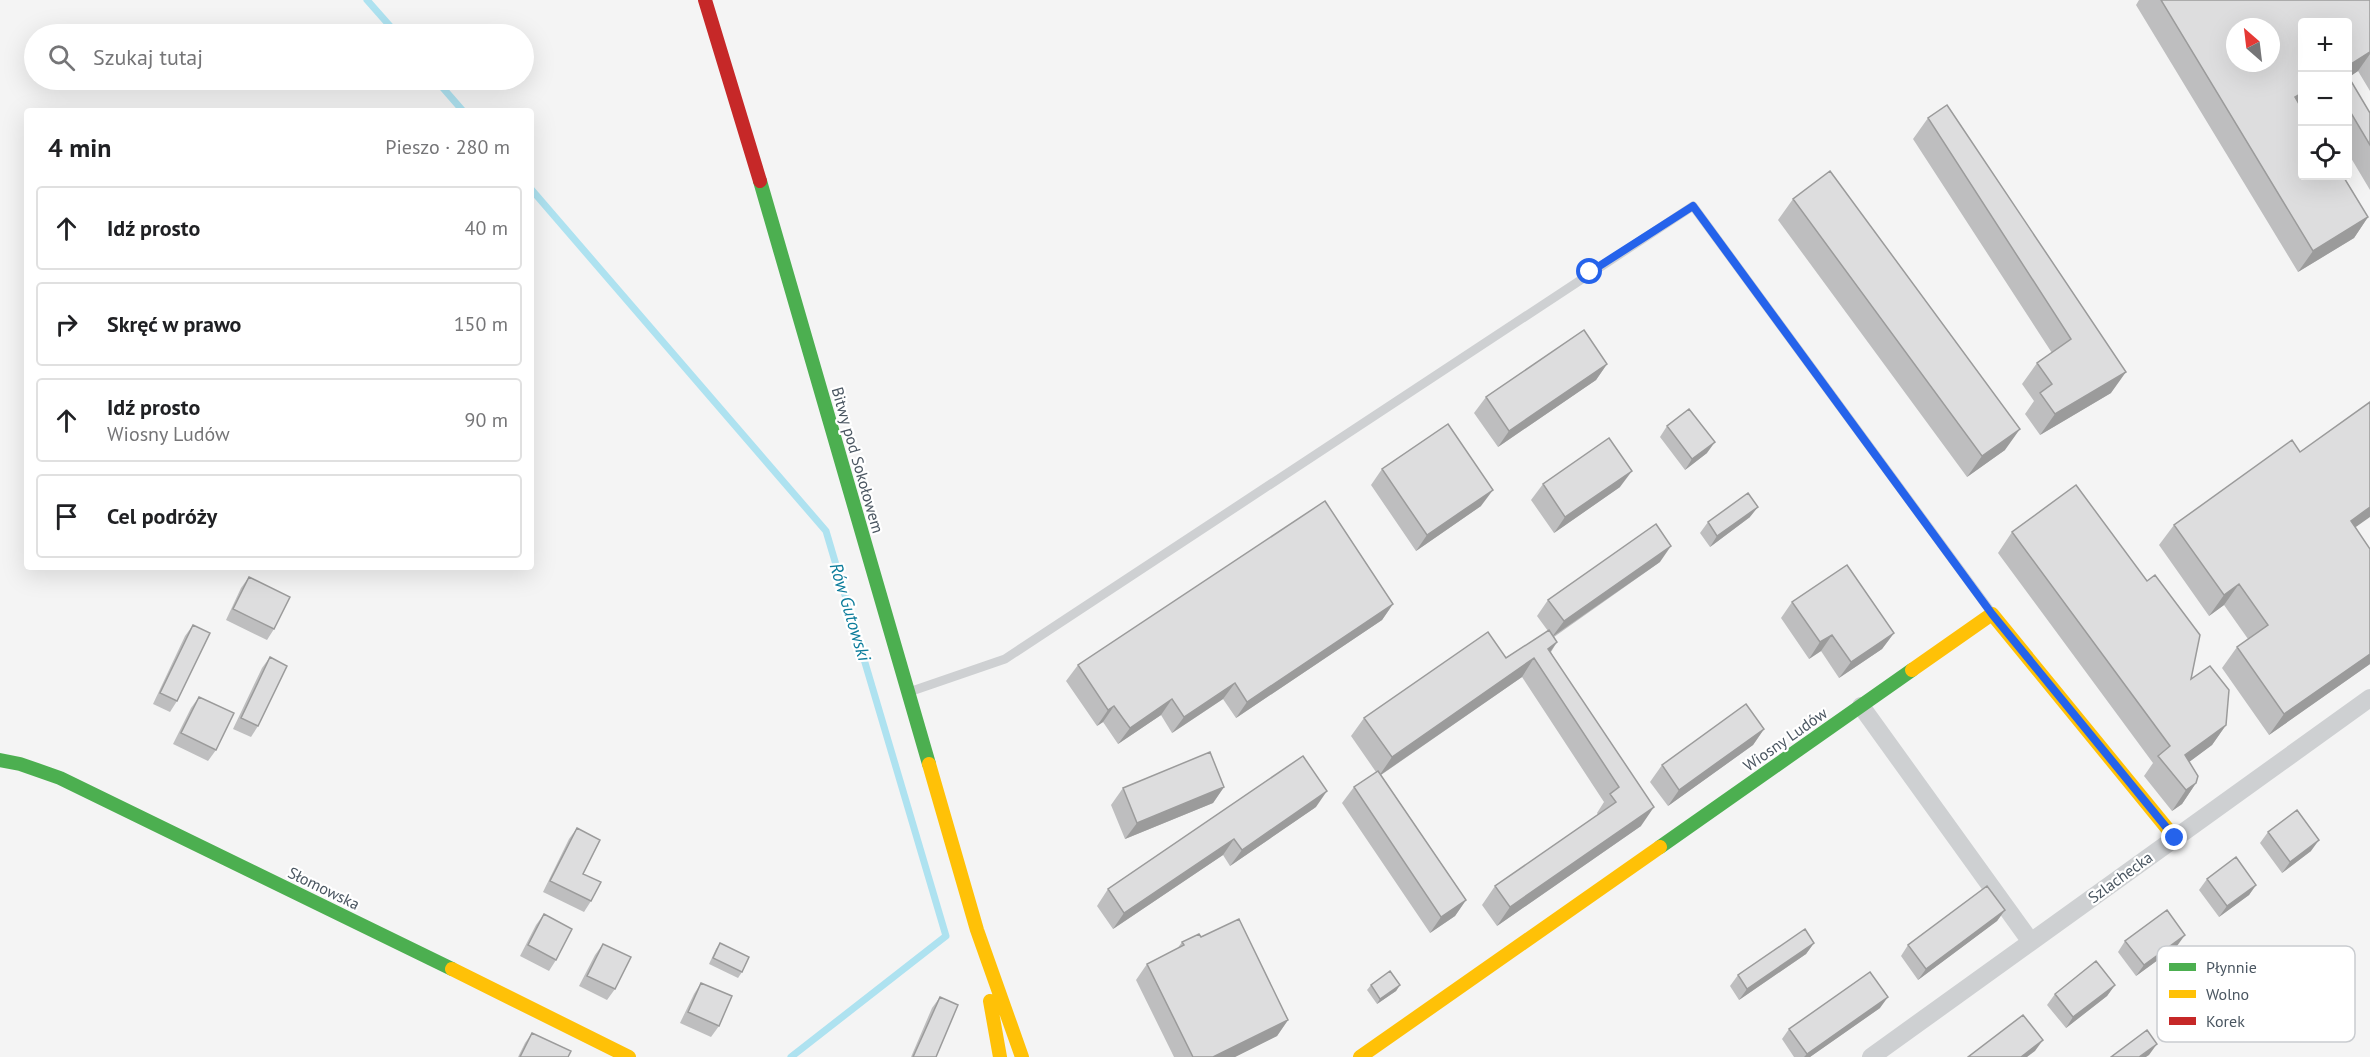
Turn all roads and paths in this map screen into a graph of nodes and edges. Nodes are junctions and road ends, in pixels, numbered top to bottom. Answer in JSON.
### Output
{"nodes":[{"id":1,"x":705,"y":0,"type":"edge"},
{"id":2,"x":1992,"y":614,"type":"junction"},
{"id":3,"x":908,"y":692,"type":"junction"},
{"id":4,"x":2370,"y":698,"type":"edge"},
{"id":5,"x":1861,"y":706,"type":"junction"},
{"id":6,"x":0,"y":760,"type":"edge"},
{"id":7,"x":2175,"y":838,"type":"junction"},
{"id":8,"x":977,"y":930,"type":"junction"},
{"id":9,"x":2031,"y":942,"type":"junction"},
{"id":10,"x":629,"y":1057,"type":"edge"},
{"id":11,"x":1000,"y":1057,"type":"edge"},
{"id":12,"x":1022,"y":1057,"type":"edge"},
{"id":13,"x":1360,"y":1057,"type":"edge"},
{"id":14,"x":1871,"y":1057,"type":"edge"}],
"edges":[{"from":1,"to":3,"type":"street","name":"Bitwy pod Sokołowem"},
{"from":2,"to":3,"type":"lane"},
{"from":2,"to":5,"type":"street","name":"Wiosny Ludów"},
{"from":2,"to":7,"type":"street"},
{"from":3,"to":8,"type":"street","name":"Bitwy pod Sokołowem"},
{"from":4,"to":7,"type":"street","name":"Szlachecka"},
{"from":5,"to":9,"type":"street"},
{"from":5,"to":13,"type":"street","name":"Wiosny Ludów"},
{"from":6,"to":10,"type":"street","name":"Słomowska"},
{"from":7,"to":9,"type":"street","name":"Szlachecka"},
{"from":8,"to":11,"type":"street","name":"Bitwy pod Sokołowem"},
{"from":8,"to":12,"type":"street","name":"Bitwy pod Sokołowem"},
{"from":9,"to":14,"type":"street","name":"Szlachecka"}]}
